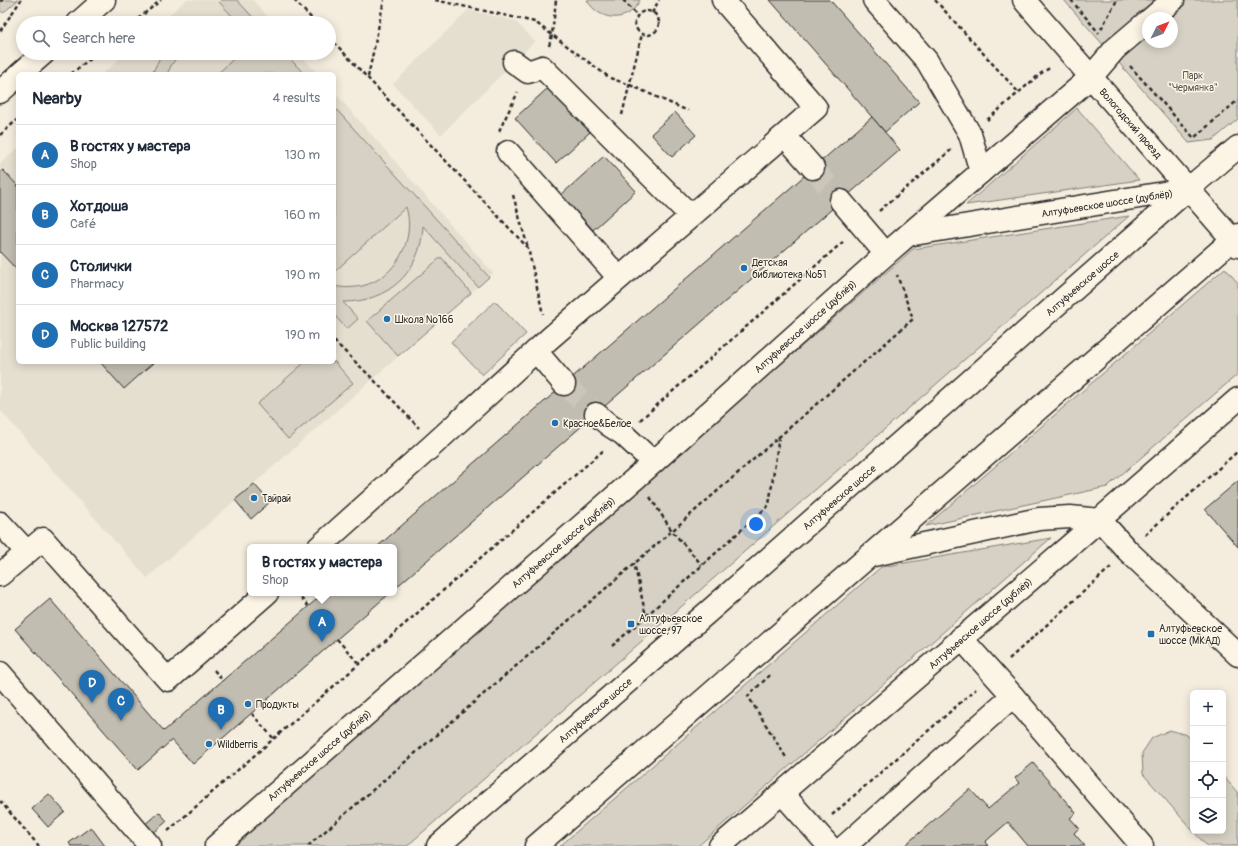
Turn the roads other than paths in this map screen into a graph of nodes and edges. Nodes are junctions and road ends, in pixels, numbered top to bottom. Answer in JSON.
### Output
{"nodes":[{"id":1,"x":104,"y":0,"type":"edge"},
{"id":2,"x":723,"y":0,"type":"edge"},
{"id":3,"x":874,"y":0,"type":"edge"},
{"id":4,"x":1024,"y":0,"type":"edge"},
{"id":5,"x":1173,"y":0,"type":"edge"},
{"id":6,"x":1159,"y":12,"type":"edge"},
{"id":7,"x":86,"y":16,"type":"edge"},
{"id":8,"x":1142,"y":26,"type":"edge"},
{"id":9,"x":36,"y":60,"type":"edge"},
{"id":10,"x":514,"y":62,"type":"dead end"},
{"id":11,"x":22,"y":72,"type":"edge"},
{"id":12,"x":1091,"y":77,"type":"junction"},
{"id":13,"x":16,"y":78,"type":"edge"},
{"id":14,"x":0,"y":92,"type":"edge"},
{"id":15,"x":785,"y":136,"type":"junction"},
{"id":16,"x":1238,"y":147,"type":"edge"},
{"id":17,"x":508,"y":152,"type":"dead end"},
{"id":18,"x":812,"y":168,"type":"tunnel mouth"},
{"id":19,"x":981,"y":172,"type":"junction"},
{"id":20,"x":1188,"y":189,"type":"junction"},
{"id":21,"x":841,"y":201,"type":"tunnel mouth"},
{"id":22,"x":691,"y":216,"type":"junction"},
{"id":23,"x":908,"y":235,"type":"junction"},
{"id":24,"x":1236,"y":241,"type":"edge"},
{"id":25,"x":886,"y":254,"type":"junction"},
{"id":26,"x":619,"y":278,"type":"junction"},
{"id":27,"x":542,"y":345,"type":"junction"},
{"id":28,"x":564,"y":384,"type":"tunnel mouth"},
{"id":29,"x":1238,"y":399,"type":"edge"},
{"id":30,"x":596,"y":414,"type":"tunnel mouth"},
{"id":31,"x":653,"y":462,"type":"junction"},
{"id":32,"x":1100,"y":520,"type":"junction"},
{"id":33,"x":0,"y":523,"type":"edge"},
{"id":34,"x":322,"y":544,"type":"edge"},
{"id":35,"x":27,"y":552,"type":"junction"},
{"id":36,"x":869,"y":556,"type":"junction"},
{"id":37,"x":0,"y":575,"type":"edge"},
{"id":38,"x":264,"y":596,"type":"edge"},
{"id":39,"x":961,"y":638,"type":"junction"},
{"id":40,"x":1238,"y":655,"type":"edge"},
{"id":41,"x":0,"y":673,"type":"edge"},
{"id":42,"x":1014,"y":696,"type":"junction"},
{"id":43,"x":782,"y":793,"type":"junction"},
{"id":44,"x":150,"y":846,"type":"edge"},
{"id":45,"x":216,"y":846,"type":"edge"},
{"id":46,"x":438,"y":846,"type":"edge"},
{"id":47,"x":536,"y":846,"type":"edge"},
{"id":48,"x":720,"y":846,"type":"edge"},
{"id":49,"x":829,"y":846,"type":"edge"},
{"id":50,"x":845,"y":846,"type":"edge"},
{"id":51,"x":1142,"y":846,"type":"edge"}],
"edges":[{"from":1,"to":7,"type":"street"},
{"from":2,"to":15,"type":"street"},
{"from":3,"to":19,"type":"street"},
{"from":4,"to":12,"type":"street","name":"Вологодский проезд"},
{"from":5,"to":6,"type":"street"},
{"from":8,"to":12,"type":"street","name":"Алтуфьевское шоссе (дублёр)"},
{"from":9,"to":11,"type":"street"},
{"from":10,"to":22,"type":"street"},
{"from":12,"to":19,"type":"street","name":"Алтуфьевское шоссе (дублёр)"},
{"from":12,"to":20,"type":"street","name":"Вологодский проезд"},
{"from":13,"to":14,"type":"street"},
{"from":15,"to":18,"type":"street"},
{"from":15,"to":22,"type":"street"},
{"from":16,"to":20,"type":"street","name":"Алтуфьевское шоссе"},
{"from":17,"to":26,"type":"street"},
{"from":19,"to":23,"type":"street","name":"Алтуфьевское шоссе (дублёр)"},
{"from":20,"to":23,"type":"street","name":"Алтуфьевское шоссе (дублёр)"},
{"from":20,"to":24,"type":"street","name":"Вологодский проезд"},
{"from":20,"to":46,"type":"street","name":"Алтуфьевское шоссе"},
{"from":21,"to":25,"type":"street"},
{"from":22,"to":26,"type":"street"},
{"from":23,"to":25,"type":"street","name":"Алтуфьевское шоссе (дублёр)"},
{"from":24,"to":36,"type":"street"},
{"from":25,"to":31,"type":"street","name":"Алтуфьевское шоссе (дублёр)"},
{"from":26,"to":27,"type":"street"},
{"from":27,"to":28,"type":"street"},
{"from":27,"to":34,"type":"street"},
{"from":29,"to":32,"type":"street","name":"Алтуфьевское шоссе (дублёр)"},
{"from":30,"to":31,"type":"street"},
{"from":31,"to":45,"type":"street","name":"Алтуфьевское шоссе (дублёр)"},
{"from":32,"to":36,"type":"street"},
{"from":32,"to":39,"type":"street","name":"Алтуфьевское шоссе (дублёр)"},
{"from":32,"to":40,"type":"street"},
{"from":33,"to":35,"type":"street"},
{"from":35,"to":37,"type":"street"},
{"from":35,"to":38,"type":"street"},
{"from":36,"to":47,"type":"street"},
{"from":39,"to":42,"type":"street"},
{"from":39,"to":43,"type":"street","name":"Алтуфьевское шоссе (дублёр)"},
{"from":41,"to":44,"type":"street"},
{"from":42,"to":50,"type":"street"},
{"from":42,"to":51,"type":"street"},
{"from":43,"to":48,"type":"street","name":"Алтуфьевское шоссе (дублёр)"},
{"from":43,"to":49,"type":"street"}]}
